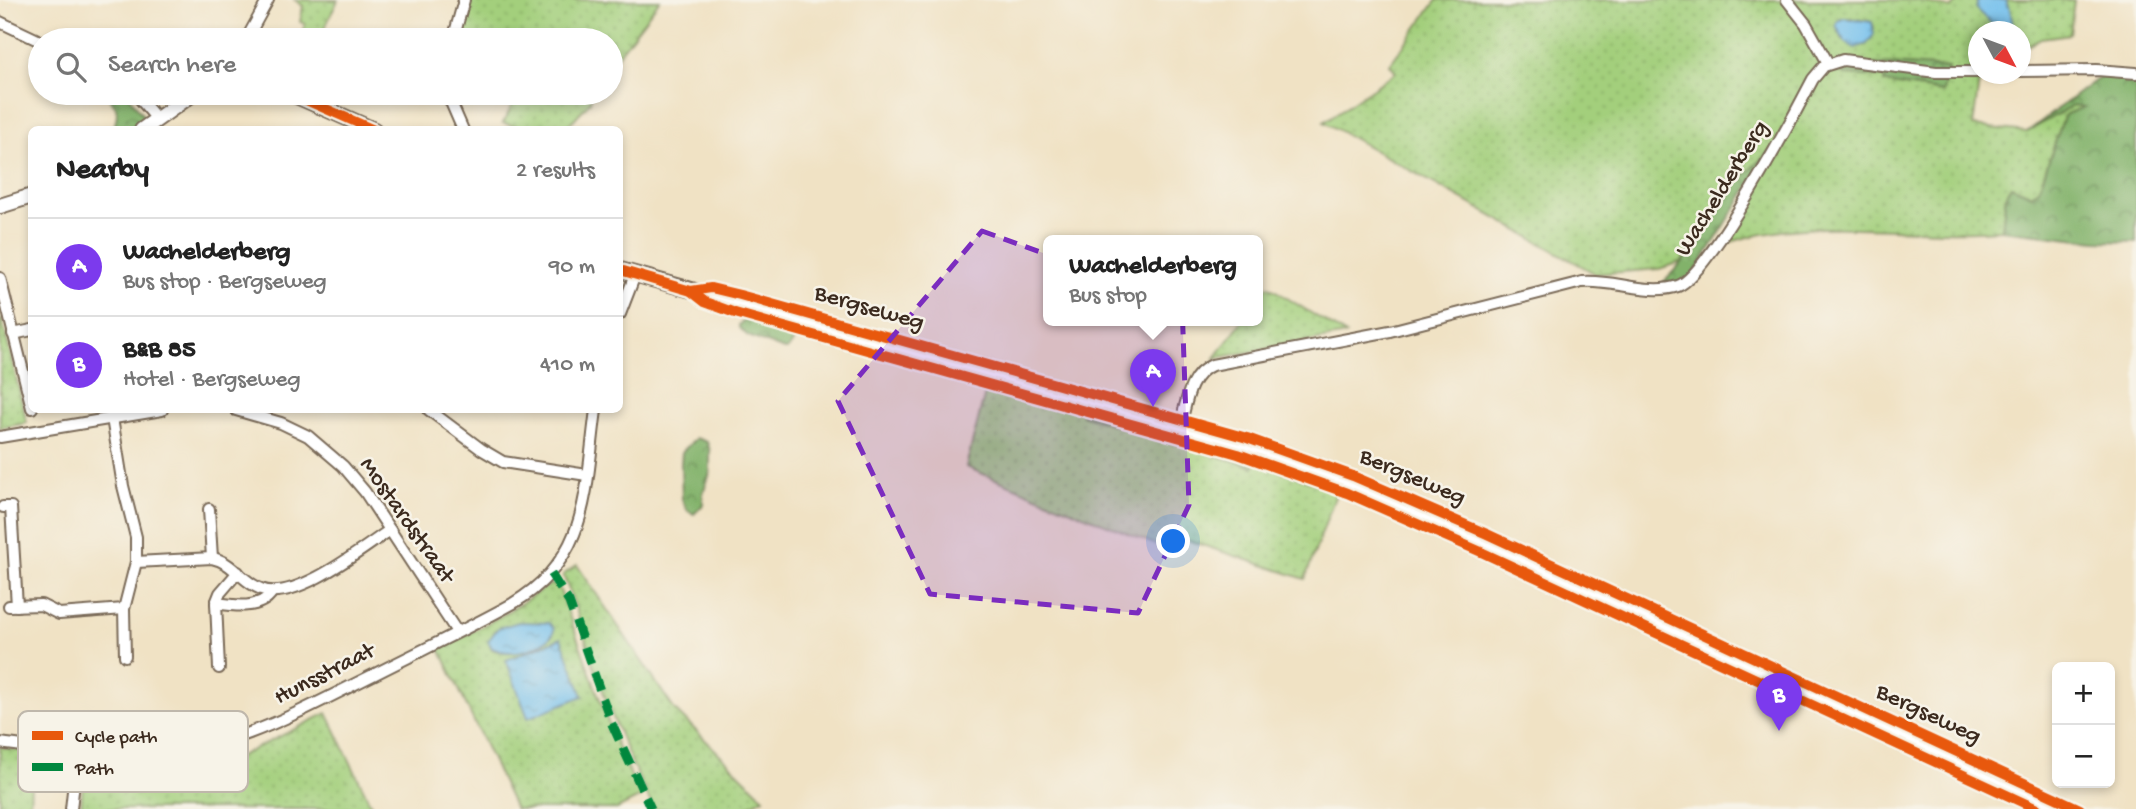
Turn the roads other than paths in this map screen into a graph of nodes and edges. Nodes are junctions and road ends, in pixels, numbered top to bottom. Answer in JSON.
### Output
{"nodes":[{"id":1,"x":268,"y":0,"type":"edge"},
{"id":2,"x":464,"y":0,"type":"edge"},
{"id":3,"x":1787,"y":0,"type":"edge"},
{"id":4,"x":0,"y":22,"type":"edge"},
{"id":5,"x":253,"y":28,"type":"edge"},
{"id":6,"x":456,"y":28,"type":"edge"},
{"id":7,"x":28,"y":35,"type":"edge"},
{"id":8,"x":1828,"y":63,"type":"junction"},
{"id":9,"x":2031,"y":71,"type":"edge"},
{"id":10,"x":1968,"y":72,"type":"edge"},
{"id":11,"x":2136,"y":73,"type":"edge"},
{"id":12,"x":145,"y":105,"type":"edge"},
{"id":13,"x":177,"y":105,"type":"edge"},
{"id":14,"x":317,"y":105,"type":"edge"},
{"id":15,"x":452,"y":105,"type":"edge"},
{"id":16,"x":157,"y":119,"type":"junction"},
{"id":17,"x":147,"y":126,"type":"edge"},
{"id":18,"x":365,"y":126,"type":"edge"},
{"id":19,"x":461,"y":126,"type":"edge"},
{"id":20,"x":28,"y":197,"type":"edge"},
{"id":21,"x":0,"y":206,"type":"edge"},
{"id":22,"x":623,"y":272,"type":"edge"},
{"id":23,"x":635,"y":275,"type":"junction"},
{"id":24,"x":0,"y":278,"type":"edge"},
{"id":25,"x":3,"y":305,"type":"edge"},
{"id":26,"x":623,"y":306,"type":"edge"},
{"id":27,"x":28,"y":331,"type":"edge"},
{"id":28,"x":13,"y":334,"type":"junction"},
{"id":29,"x":28,"y":393,"type":"edge"},
{"id":30,"x":33,"y":413,"type":"edge"},
{"id":31,"x":143,"y":413,"type":"edge"},
{"id":32,"x":246,"y":413,"type":"edge"},
{"id":33,"x":433,"y":413,"type":"edge"},
{"id":34,"x":450,"y":413,"type":"edge"},
{"id":35,"x":596,"y":413,"type":"edge"},
{"id":36,"x":112,"y":418,"type":"junction"},
{"id":37,"x":445,"y":422,"type":"junction"},
{"id":38,"x":1180,"y":427,"type":"junction"},
{"id":39,"x":37,"y":430,"type":"junction"},
{"id":40,"x":0,"y":437,"type":"edge"},
{"id":41,"x":587,"y":475,"type":"junction"},
{"id":42,"x":3,"y":507,"type":"dead end"},
{"id":43,"x":209,"y":509,"type":"dead end"},
{"id":44,"x":390,"y":530,"type":"junction"},
{"id":45,"x":212,"y":558,"type":"junction"},
{"id":46,"x":136,"y":562,"type":"junction"},
{"id":47,"x":238,"y":572,"type":"junction"},
{"id":48,"x":272,"y":592,"type":"junction"},
{"id":49,"x":216,"y":603,"type":"junction"},
{"id":50,"x":124,"y":609,"type":"junction"},
{"id":51,"x":457,"y":632,"type":"junction"},
{"id":52,"x":125,"y":656,"type":"dead end"},
{"id":53,"x":219,"y":668,"type":"dead end"},
{"id":54,"x":248,"y":734,"type":"edge"},
{"id":55,"x":0,"y":743,"type":"edge"},
{"id":56,"x":18,"y":745,"type":"edge"},
{"id":57,"x":2058,"y":809,"type":"edge"}],
"edges":[{"from":1,"to":5,"type":"street"},
{"from":2,"to":6,"type":"street"},
{"from":3,"to":8,"type":"street"},
{"from":4,"to":7,"type":"street"},
{"from":8,"to":10,"type":"street"},
{"from":8,"to":38,"type":"street","name":"Wachelderberg"},
{"from":9,"to":11,"type":"street"},
{"from":12,"to":16,"type":"street"},
{"from":13,"to":16,"type":"street"},
{"from":14,"to":18,"type":"street"},
{"from":15,"to":19,"type":"street"},
{"from":16,"to":17,"type":"street"},
{"from":20,"to":21,"type":"street"},
{"from":22,"to":23,"type":"street","name":"Bergseweg"},
{"from":23,"to":26,"type":"street"},
{"from":23,"to":38,"type":"street","name":"Bergseweg"},
{"from":24,"to":25,"type":"street"},
{"from":25,"to":28,"type":"street"},
{"from":27,"to":28,"type":"street"},
{"from":28,"to":29,"type":"street"},
{"from":30,"to":39,"type":"street"},
{"from":31,"to":36,"type":"street"},
{"from":32,"to":44,"type":"street","name":"Mostardstraat"},
{"from":33,"to":37,"type":"street"},
{"from":34,"to":37,"type":"street"},
{"from":35,"to":41,"type":"street","name":"Hunsstraat"},
{"from":36,"to":39,"type":"street"},
{"from":36,"to":46,"type":"street"},
{"from":37,"to":41,"type":"street"},
{"from":38,"to":57,"type":"street","name":"Bergseweg"},
{"from":39,"to":40,"type":"street"},
{"from":41,"to":51,"type":"street","name":"Hunsstraat"},
{"from":42,"to":50,"type":"street"},
{"from":43,"to":45,"type":"street"},
{"from":44,"to":48,"type":"street"},
{"from":44,"to":51,"type":"street","name":"Mostardstraat"},
{"from":45,"to":46,"type":"street"},
{"from":45,"to":47,"type":"street"},
{"from":46,"to":50,"type":"street"},
{"from":47,"to":48,"type":"street"},
{"from":47,"to":49,"type":"street"},
{"from":48,"to":49,"type":"street"},
{"from":49,"to":53,"type":"street"},
{"from":50,"to":52,"type":"street"},
{"from":51,"to":54,"type":"street","name":"Hunsstraat"},
{"from":55,"to":56,"type":"street","name":"Hunsstraat"}]}
